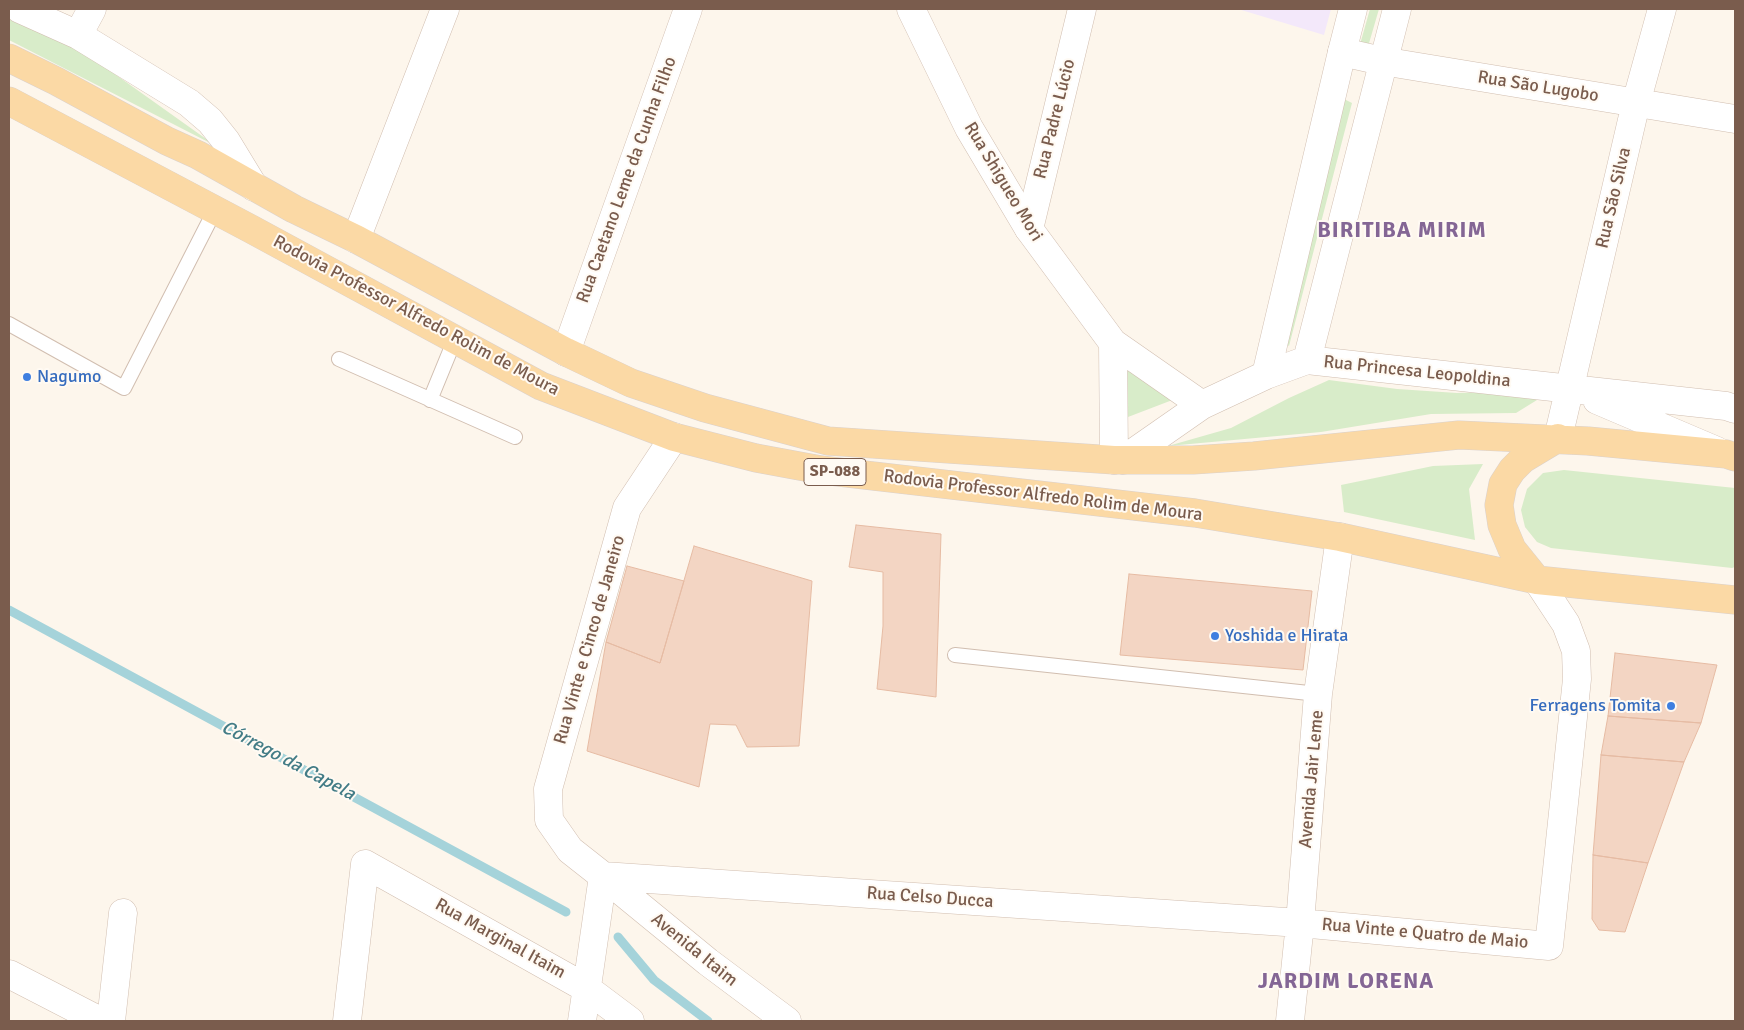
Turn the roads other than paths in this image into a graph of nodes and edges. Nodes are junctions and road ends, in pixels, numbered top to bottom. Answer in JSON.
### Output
{"nodes":[{"id":1,"x":20,"y":9,"type":"edge"},
{"id":2,"x":92,"y":9,"type":"edge"},
{"id":3,"x":445,"y":9,"type":"edge"},
{"id":4,"x":688,"y":9,"type":"edge"},
{"id":5,"x":911,"y":9,"type":"edge"},
{"id":6,"x":1082,"y":9,"type":"edge"},
{"id":7,"x":1353,"y":9,"type":"edge"},
{"id":8,"x":1396,"y":9,"type":"edge"},
{"id":9,"x":1662,"y":9,"type":"edge"},
{"id":10,"x":78,"y":35,"type":"junction"},
{"id":11,"x":1342,"y":52,"type":"junction"},
{"id":12,"x":9,"y":58,"type":"edge"},
{"id":13,"x":1382,"y":61,"type":"junction"},
{"id":14,"x":9,"y":101,"type":"edge"},
{"id":15,"x":1636,"y":103,"type":"junction"},
{"id":16,"x":1735,"y":119,"type":"edge"},
{"id":17,"x":254,"y":187,"type":"junction"},
{"id":18,"x":215,"y":210,"type":"junction"},
{"id":19,"x":1029,"y":229,"type":"junction"},
{"id":20,"x":356,"y":239,"type":"junction"},
{"id":21,"x":9,"y":324,"type":"edge"},
{"id":22,"x":455,"y":339,"type":"junction"},
{"id":23,"x":1113,"y":343,"type":"junction"},
{"id":24,"x":566,"y":352,"type":"junction"},
{"id":25,"x":339,"y":359,"type":"dead end"},
{"id":26,"x":1307,"y":360,"type":"junction"},
{"id":27,"x":1266,"y":375,"type":"junction"},
{"id":28,"x":1571,"y":389,"type":"junction"},
{"id":29,"x":430,"y":400,"type":"junction"},
{"id":30,"x":1202,"y":405,"type":"junction"},
{"id":31,"x":1735,"y":409,"type":"edge"},
{"id":32,"x":674,"y":436,"type":"junction"},
{"id":33,"x":515,"y":437,"type":"dead end"},
{"id":34,"x":1558,"y":438,"type":"junction"},
{"id":35,"x":1730,"y":455,"type":"edge"},
{"id":36,"x":1118,"y":460,"type":"junction"},
{"id":37,"x":1340,"y":537,"type":"junction"},
{"id":38,"x":1537,"y":580,"type":"junction"},
{"id":39,"x":1734,"y":599,"type":"edge"},
{"id":40,"x":955,"y":655,"type":"dead end"},
{"id":41,"x":1318,"y":694,"type":"junction"},
{"id":42,"x":603,"y":876,"type":"junction"},
{"id":43,"x":123,"y":913,"type":"dead end"},
{"id":44,"x":1300,"y":923,"type":"junction"},
{"id":45,"x":9,"y":974,"type":"edge"},
{"id":46,"x":586,"y":988,"type":"junction"},
{"id":47,"x":100,"y":1021,"type":"edge"},
{"id":48,"x":111,"y":1021,"type":"edge"},
{"id":49,"x":347,"y":1021,"type":"edge"},
{"id":50,"x":582,"y":1021,"type":"edge"},
{"id":51,"x":630,"y":1021,"type":"edge"},
{"id":52,"x":787,"y":1021,"type":"edge"},
{"id":53,"x":1290,"y":1021,"type":"edge"}],
"edges":[{"from":1,"to":10,"type":"street"},
{"from":2,"to":10,"type":"street"},
{"from":3,"to":20,"type":"street"},
{"from":4,"to":24,"type":"street","name":"Rua Caetano Leme da Cunha Filho"},
{"from":5,"to":19,"type":"street","name":"Rua Shigueo Mori"},
{"from":6,"to":19,"type":"street","name":"Rua Padre Lúcio"},
{"from":7,"to":11,"type":"street"},
{"from":8,"to":13,"type":"street"},
{"from":9,"to":15,"type":"street","name":"Rua São Silva"},
{"from":10,"to":17,"type":"street"},
{"from":11,"to":13,"type":"street","name":"Rua São Lugobo"},
{"from":11,"to":27,"type":"street"},
{"from":12,"to":17,"type":"main road","name":"Rodovia Professor Alfredo Rolim de Moura","number":"SP-088"},
{"from":13,"to":15,"type":"street","name":"Rua São Lugobo"},
{"from":13,"to":26,"type":"street"},
{"from":14,"to":18,"type":"main road","name":"Rodovia Professor Alfredo Rolim de Moura","number":"SP-088"},
{"from":15,"to":16,"type":"street","name":"Rua São Lugobo"},
{"from":15,"to":28,"type":"street","name":"Rua São Silva"},
{"from":17,"to":20,"type":"main road","name":"Rodovia Professor Alfredo Rolim de Moura","number":"SP-088"},
{"from":18,"to":21,"type":"lane"},
{"from":18,"to":22,"type":"main road","name":"Rodovia Professor Alfredo Rolim de Moura","number":"SP-088"},
{"from":19,"to":23,"type":"street","name":"Rua Shigueo Mori"},
{"from":20,"to":24,"type":"main road","name":"Rodovia Professor Alfredo Rolim de Moura","number":"SP-088"},
{"from":22,"to":29,"type":"lane"},
{"from":22,"to":32,"type":"main road","name":"Rodovia Professor Alfredo Rolim de Moura","number":"SP-088"},
{"from":23,"to":30,"type":"street","name":"Rua Shigueo Mori"},
{"from":23,"to":36,"type":"street"},
{"from":24,"to":36,"type":"main road","name":"Rodovia Professor Alfredo Rolim de Moura","number":"SP-088"},
{"from":25,"to":29,"type":"lane"},
{"from":26,"to":27,"type":"street","name":"Rua Princesa Leopoldina"},
{"from":26,"to":28,"type":"street","name":"Rua Princesa Leopoldina"},
{"from":27,"to":30,"type":"street","name":"Rua Princesa Leopoldina"},
{"from":28,"to":31,"type":"street","name":"Rua Princesa Leopoldina"},
{"from":28,"to":34,"type":"street","name":"Rua São Silva"},
{"from":28,"to":35,"type":"street"},
{"from":29,"to":33,"type":"lane"},
{"from":30,"to":36,"type":"street","name":"Rua Princesa Leopoldina"},
{"from":32,"to":37,"type":"main road","name":"Rodovia Professor Alfredo Rolim de Moura","number":"SP-088"},
{"from":32,"to":42,"type":"street","name":"Rua Vinte e Cinco de Janeiro"},
{"from":34,"to":35,"type":"main road","name":"Rodovia Professor Alfredo Rolim de Moura","number":"SP-088"},
{"from":34,"to":36,"type":"main road","name":"Rodovia Professor Alfredo Rolim de Moura","number":"SP-088"},
{"from":34,"to":38,"type":"main road"},
{"from":37,"to":38,"type":"main road","name":"Rodovia Professor Alfredo Rolim de Moura","number":"SP-088"},
{"from":37,"to":41,"type":"street","name":"Avenida Jair Leme"},
{"from":38,"to":39,"type":"main road","name":"Rodovia Professor Alfredo Rolim de Moura","number":"SP-088"},
{"from":38,"to":44,"type":"street","name":"Rua Vinte e Quatro de Maio"},
{"from":40,"to":41,"type":"lane"},
{"from":41,"to":44,"type":"street","name":"Avenida Jair Leme"},
{"from":42,"to":44,"type":"street","name":"Rua Celso Ducca"},
{"from":42,"to":46,"type":"street"},
{"from":42,"to":52,"type":"street","name":"Avenida Itaim"},
{"from":43,"to":48,"type":"street"},
{"from":44,"to":53,"type":"street","name":"Avenida Jair Leme"},
{"from":45,"to":47,"type":"street"},
{"from":46,"to":49,"type":"street","name":"Rua Marginal Itaim"},
{"from":46,"to":50,"type":"street"},
{"from":46,"to":51,"type":"street","name":"Rua Marginal Itaim"}]}
